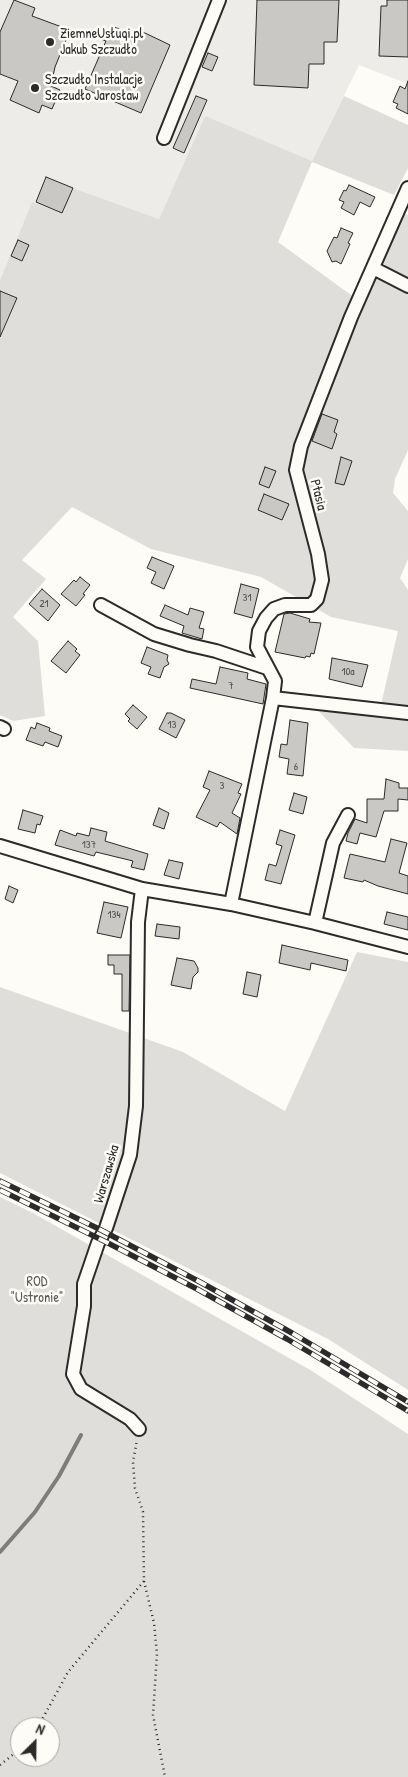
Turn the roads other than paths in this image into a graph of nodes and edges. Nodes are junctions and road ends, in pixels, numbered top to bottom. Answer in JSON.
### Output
{"nodes":[{"id":1,"x":219,"y":0,"type":"edge"},
{"id":2,"x":164,"y":138,"type":"dead end"},
{"id":3,"x":408,"y":188,"type":"edge"},
{"id":4,"x":373,"y":268,"type":"junction"},
{"id":5,"x":408,"y":286,"type":"edge"},
{"id":6,"x":102,"y":605,"type":"dead end"},
{"id":7,"x":267,"y":668,"type":"junction"},
{"id":8,"x":273,"y":698,"type":"junction"},
{"id":9,"x":408,"y":713,"type":"edge"},
{"id":10,"x":348,"y":815,"type":"dead end"},
{"id":11,"x":0,"y":846,"type":"edge"},
{"id":12,"x":142,"y":889,"type":"junction"},
{"id":13,"x":231,"y":904,"type":"junction"},
{"id":14,"x":316,"y":923,"type":"junction"},
{"id":15,"x":408,"y":947,"type":"edge"},
{"id":16,"x":139,"y":1429,"type":"road end"}],
"edges":[{"from":1,"to":2,"type":"street"},
{"from":3,"to":4,"type":"street","name":"Ptasia"},
{"from":4,"to":5,"type":"street"},
{"from":4,"to":7,"type":"street","name":"Ptasia"},
{"from":6,"to":7,"type":"street"},
{"from":7,"to":8,"type":"street","name":"Ptasia"},
{"from":8,"to":9,"type":"street"},
{"from":8,"to":13,"type":"street","name":"Ptasia"},
{"from":10,"to":14,"type":"street"},
{"from":11,"to":12,"type":"street"},
{"from":12,"to":13,"type":"street"},
{"from":12,"to":16,"type":"street","name":"Warszawska"},
{"from":13,"to":14,"type":"street"},
{"from":14,"to":15,"type":"street"}]}
